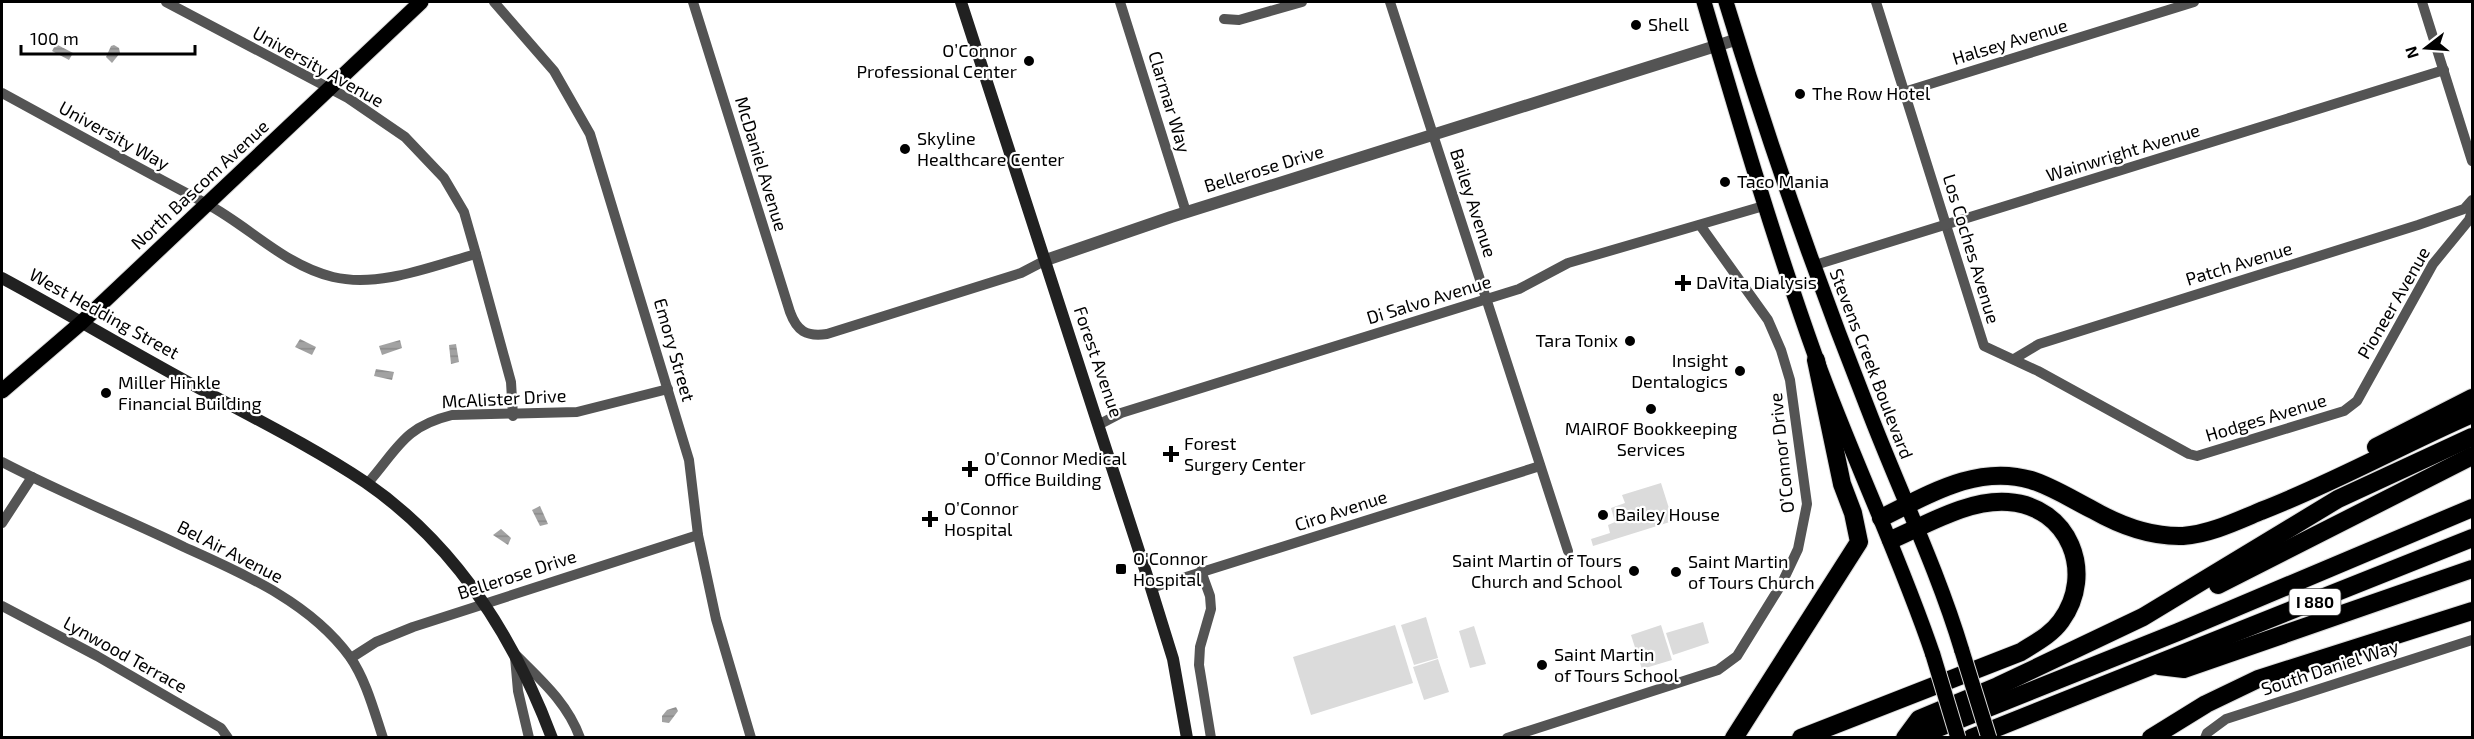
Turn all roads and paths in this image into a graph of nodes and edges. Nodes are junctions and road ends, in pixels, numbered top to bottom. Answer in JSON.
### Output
{"nodes":[{"id":1,"x":166,"y":2,"type":"edge"},
{"id":2,"x":421,"y":2,"type":"edge"},
{"id":3,"x":494,"y":2,"type":"edge"},
{"id":4,"x":693,"y":2,"type":"edge"},
{"id":5,"x":962,"y":2,"type":"edge"},
{"id":6,"x":1120,"y":2,"type":"edge"},
{"id":7,"x":1302,"y":2,"type":"edge"},
{"id":8,"x":1390,"y":2,"type":"edge"},
{"id":9,"x":1726,"y":2,"type":"edge"},
{"id":10,"x":1876,"y":2,"type":"edge"},
{"id":11,"x":2194,"y":2,"type":"edge"},
{"id":12,"x":2422,"y":2,"type":"edge"},
{"id":13,"x":1705,"y":5,"type":"edge"},
{"id":14,"x":1224,"y":19,"type":"dead end"},
{"id":15,"x":1738,"y":39,"type":"junction"},
{"id":16,"x":1718,"y":45,"type":"junction"},
{"id":17,"x":2444,"y":70,"type":"junction"},
{"id":18,"x":330,"y":89,"type":"junction"},
{"id":19,"x":1904,"y":92,"type":"junction"},
{"id":20,"x":2,"y":93,"type":"edge"},
{"id":21,"x":1433,"y":136,"type":"junction"},
{"id":22,"x":2472,"y":161,"type":"edge"},
{"id":23,"x":2472,"y":200,"type":"edge"},
{"id":24,"x":208,"y":204,"type":"junction"},
{"id":25,"x":1767,"y":205,"type":"junction"},
{"id":26,"x":2472,"y":211,"type":"edge"},
{"id":27,"x":1186,"y":212,"type":"junction"},
{"id":28,"x":1700,"y":225,"type":"junction"},
{"id":29,"x":1946,"y":226,"type":"junction"},
{"id":30,"x":1803,"y":241,"type":"junction"},
{"id":31,"x":476,"y":254,"type":"junction"},
{"id":32,"x":1046,"y":260,"type":"junction"},
{"id":33,"x":1812,"y":266,"type":"junction"},
{"id":34,"x":2,"y":278,"type":"edge"},
{"id":35,"x":1486,"y":299,"type":"junction"},
{"id":36,"x":81,"y":323,"type":"junction"},
{"id":37,"x":803,"y":333,"type":"joint"},
{"id":38,"x":2014,"y":358,"type":"junction"},
{"id":39,"x":1816,"y":360,"type":"junction"},
{"id":40,"x":668,"y":389,"type":"junction"},
{"id":41,"x":2,"y":391,"type":"edge"},
{"id":42,"x":2472,"y":398,"type":"edge"},
{"id":43,"x":2344,"y":411,"type":"joint"},
{"id":44,"x":2472,"y":414,"type":"edge"},
{"id":45,"x":513,"y":416,"type":"junction"},
{"id":46,"x":1100,"y":424,"type":"junction"},
{"id":47,"x":2472,"y":437,"type":"edge"},
{"id":48,"x":2197,"y":456,"type":"joint"},
{"id":49,"x":2472,"y":456,"type":"edge"},
{"id":50,"x":2,"y":462,"type":"edge"},
{"id":51,"x":1540,"y":466,"type":"junction"},
{"id":52,"x":32,"y":477,"type":"junction"},
{"id":53,"x":367,"y":484,"type":"junction"},
{"id":54,"x":1905,"y":506,"type":"junction"},
{"id":55,"x":2472,"y":508,"type":"edge"},
{"id":56,"x":2248,"y":517,"type":"junction"},
{"id":57,"x":1881,"y":518,"type":"junction"},
{"id":58,"x":2,"y":523,"type":"edge"},
{"id":59,"x":1916,"y":529,"type":"junction"},
{"id":60,"x":698,"y":535,"type":"junction"},
{"id":61,"x":2472,"y":538,"type":"edge"},
{"id":62,"x":1891,"y":540,"type":"junction"},
{"id":63,"x":1568,"y":551,"type":"dead end"},
{"id":64,"x":2472,"y":569,"type":"edge"},
{"id":65,"x":1202,"y":571,"type":"junction"},
{"id":66,"x":1151,"y":588,"type":"junction"},
{"id":67,"x":486,"y":603,"type":"junction"},
{"id":68,"x":2,"y":606,"type":"edge"},
{"id":69,"x":2472,"y":610,"type":"edge"},
{"id":70,"x":2143,"y":617,"type":"junction"},
{"id":71,"x":2472,"y":640,"type":"edge"},
{"id":72,"x":514,"y":653,"type":"junction"},
{"id":73,"x":351,"y":658,"type":"junction"},
{"id":74,"x":2157,"y":666,"type":"junction"},
{"id":75,"x":2168,"y":726,"type":"junction"},
{"id":76,"x":228,"y":738,"type":"edge"},
{"id":77,"x":383,"y":738,"type":"edge"},
{"id":78,"x":529,"y":738,"type":"edge"},
{"id":79,"x":552,"y":738,"type":"edge"},
{"id":80,"x":580,"y":738,"type":"edge"},
{"id":81,"x":752,"y":738,"type":"edge"},
{"id":82,"x":1188,"y":738,"type":"edge"},
{"id":83,"x":1211,"y":738,"type":"edge"},
{"id":84,"x":1507,"y":738,"type":"edge"},
{"id":85,"x":1734,"y":738,"type":"edge"},
{"id":86,"x":1802,"y":738,"type":"edge"},
{"id":87,"x":1905,"y":738,"type":"edge"},
{"id":88,"x":1913,"y":738,"type":"edge"},
{"id":89,"x":1958,"y":738,"type":"edge"},
{"id":90,"x":1971,"y":738,"type":"edge"},
{"id":91,"x":1989,"y":738,"type":"edge"},
{"id":92,"x":2135,"y":738,"type":"edge"},
{"id":93,"x":2151,"y":738,"type":"edge"},
{"id":94,"x":2205,"y":738,"type":"edge"}],
"edges":[{"from":1,"to":18,"type":"street","name":"University Avenue"},
{"from":2,"to":18,"type":"main road","name":"North Bascom Avenue"},
{"from":3,"to":40,"type":"street","name":"Emory Street"},
{"from":4,"to":37,"type":"street","name":"McDaniel Avenue"},
{"from":5,"to":32,"type":"main road","name":"Forest Avenue"},
{"from":6,"to":27,"type":"street","name":"Clarmar Way"},
{"from":7,"to":14,"type":"street"},
{"from":8,"to":21,"type":"street","name":"Bailey Avenue"},
{"from":9,"to":13,"type":"street"},
{"from":9,"to":15,"type":"main road","name":"Stevens Creek Boulevard"},
{"from":10,"to":19,"type":"street","name":"Los Coches Avenue"},
{"from":11,"to":19,"type":"street","name":"Halsey Avenue"},
{"from":12,"to":17,"type":"street"},
{"from":13,"to":16,"type":"main road"},
{"from":15,"to":16,"type":"street","name":"Bellerose Drive"},
{"from":15,"to":30,"type":"main road","name":"Stevens Creek Boulevard"},
{"from":16,"to":21,"type":"street","name":"Bellerose Drive"},
{"from":16,"to":25,"type":"main road"},
{"from":17,"to":22,"type":"street"},
{"from":17,"to":29,"type":"street","name":"Wainwright Avenue"},
{"from":18,"to":24,"type":"main road","name":"North Bascom Avenue"},
{"from":18,"to":31,"type":"street","name":"University Avenue"},
{"from":19,"to":29,"type":"street","name":"Los Coches Avenue"},
{"from":20,"to":24,"type":"street","name":"University Way"},
{"from":21,"to":27,"type":"street","name":"Bellerose Drive"},
{"from":21,"to":35,"type":"street","name":"Bailey Avenue"},
{"from":23,"to":38,"type":"street","name":"Patch Avenue"},
{"from":24,"to":31,"type":"street","name":"University Way"},
{"from":24,"to":36,"type":"main road","name":"North Bascom Avenue"},
{"from":25,"to":28,"type":"street","name":"Di Salvo Avenue"},
{"from":25,"to":30,"type":"main road"},
{"from":25,"to":39,"type":"main road"},
{"from":26,"to":43,"type":"street","name":"Pioneer Avenue"},
{"from":27,"to":32,"type":"street","name":"Bellerose Drive"},
{"from":28,"to":35,"type":"street","name":"Di Salvo Avenue"},
{"from":28,"to":84,"type":"street","name":"O’Connor Drive"},
{"from":29,"to":33,"type":"street","name":"Wainwright Avenue"},
{"from":29,"to":38,"type":"street","name":"Los Coches Avenue"},
{"from":30,"to":33,"type":"main road","name":"Stevens Creek Boulevard"},
{"from":31,"to":45,"type":"street","name":"University Avenue"},
{"from":32,"to":37,"type":"street","name":"Bellerose Drive"},
{"from":32,"to":46,"type":"main road","name":"Forest Avenue"},
{"from":33,"to":54,"type":"main road","name":"Stevens Creek Boulevard"},
{"from":34,"to":36,"type":"main road","name":"West Hedding Street"},
{"from":35,"to":46,"type":"street","name":"Di Salvo Avenue"},
{"from":35,"to":51,"type":"street","name":"Bailey Avenue"},
{"from":36,"to":41,"type":"main road","name":"North Bascom Avenue"},
{"from":36,"to":53,"type":"main road","name":"West Hedding Street"},
{"from":38,"to":48,"type":"street","name":"Los Coches Avenue"},
{"from":39,"to":57,"type":"main road"},
{"from":39,"to":85,"type":"highway"},
{"from":40,"to":45,"type":"street","name":"McAlister Drive"},
{"from":40,"to":60,"type":"street","name":"Emory Street"},
{"from":42,"to":56,"type":"highway"},
{"from":43,"to":48,"type":"street","name":"Hodges Avenue"},
{"from":44,"to":56,"type":"highway"},
{"from":45,"to":53,"type":"street","name":"McAlister Drive"},
{"from":46,"to":66,"type":"main road","name":"Forest Avenue"},
{"from":47,"to":70,"type":"highway"},
{"from":49,"to":70,"type":"highway"},
{"from":50,"to":52,"type":"street","name":"Bel Air Avenue"},
{"from":51,"to":63,"type":"street","name":"Bailey Avenue"},
{"from":51,"to":65,"type":"street","name":"Ciro Avenue"},
{"from":52,"to":58,"type":"street"},
{"from":52,"to":73,"type":"street","name":"Bel Air Avenue"},
{"from":53,"to":67,"type":"main road","name":"West Hedding Street"},
{"from":54,"to":56,"type":"highway"},
{"from":54,"to":57,"type":"highway"},
{"from":54,"to":59,"type":"main road","name":"Stevens Creek Boulevard"},
{"from":55,"to":88,"type":"highway","number":"I 880"},
{"from":57,"to":62,"type":"main road"},
{"from":59,"to":62,"type":"highway"},
{"from":59,"to":86,"type":"highway"},
{"from":59,"to":91,"type":"main road","name":"Stevens Creek Boulevard","bridge":true},
{"from":60,"to":67,"type":"street","name":"Bellerose Drive"},
{"from":60,"to":81,"type":"street","name":"Emory Street"},
{"from":61,"to":74,"type":"highway","number":"I 880"},
{"from":62,"to":89,"type":"main road","bridge":true},
{"from":64,"to":74,"type":"highway"},
{"from":65,"to":66,"type":"street","name":"Ciro Avenue"},
{"from":65,"to":83,"type":"street"},
{"from":66,"to":82,"type":"main road","name":"Forest Avenue"},
{"from":67,"to":72,"type":"main road","name":"West Hedding Street"},
{"from":67,"to":73,"type":"street","name":"Bellerose Drive"},
{"from":68,"to":76,"type":"street","name":"Lynwood Terrace"},
{"from":69,"to":75,"type":"highway"},
{"from":70,"to":87,"type":"highway"},
{"from":71,"to":94,"type":"street","name":"South Daniel Way"},
{"from":72,"to":78,"type":"street","name":"West Hedding Street"},
{"from":72,"to":79,"type":"main road","name":"West Hedding Street"},
{"from":72,"to":80,"type":"street","name":"West Hedding Street"},
{"from":73,"to":77,"type":"street","name":"Bel Air Avenue"},
{"from":74,"to":90,"type":"highway","number":"I 880"},
{"from":75,"to":92,"type":"highway"},
{"from":75,"to":93,"type":"highway"}]}
